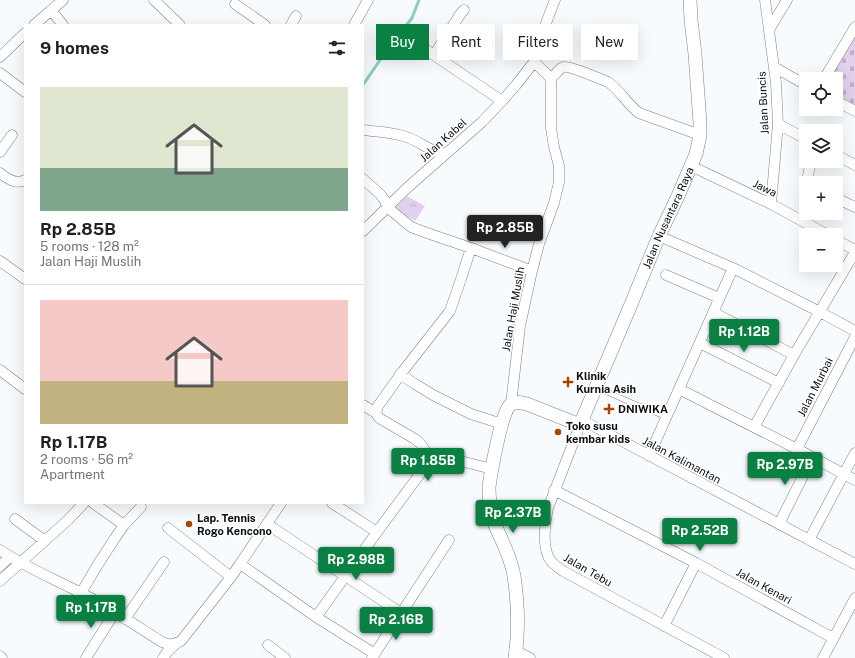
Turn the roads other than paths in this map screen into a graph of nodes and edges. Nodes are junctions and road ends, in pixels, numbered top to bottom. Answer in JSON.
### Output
{"nodes":[{"id":1,"x":63,"y":0,"type":"edge"},
{"id":2,"x":154,"y":0,"type":"edge"},
{"id":3,"x":368,"y":0,"type":"edge"},
{"id":4,"x":555,"y":0,"type":"edge"},
{"id":5,"x":690,"y":0,"type":"edge"},
{"id":6,"x":765,"y":0,"type":"edge"},
{"id":7,"x":786,"y":0,"type":"edge"},
{"id":8,"x":165,"y":4,"type":"edge"},
{"id":9,"x":235,"y":4,"type":"dead end"},
{"id":10,"x":51,"y":10,"type":"junction"},
{"id":11,"x":464,"y":10,"type":"dead end"},
{"id":12,"x":35,"y":24,"type":"edge"},
{"id":13,"x":62,"y":24,"type":"edge"},
{"id":14,"x":179,"y":24,"type":"edge"},
{"id":15,"x":264,"y":24,"type":"edge"},
{"id":16,"x":355,"y":24,"type":"edge"},
{"id":17,"x":855,"y":27,"type":"edge"},
{"id":18,"x":768,"y":30,"type":"junction"},
{"id":19,"x":24,"y":34,"type":"edge"},
{"id":20,"x":2,"y":52,"type":"edge"},
{"id":21,"x":429,"y":52,"type":"edge"},
{"id":22,"x":434,"y":55,"type":"junction"},
{"id":23,"x":534,"y":62,"type":"junction"},
{"id":24,"x":774,"y":67,"type":"junction"},
{"id":25,"x":828,"y":72,"type":"edge"},
{"id":26,"x":0,"y":73,"type":"edge"},
{"id":27,"x":551,"y":78,"type":"junction"},
{"id":28,"x":799,"y":81,"type":"edge"},
{"id":29,"x":24,"y":91,"type":"edge"},
{"id":30,"x":502,"y":101,"type":"junction"},
{"id":31,"x":843,"y":105,"type":"edge"},
{"id":32,"x":855,"y":111,"type":"edge"},
{"id":33,"x":778,"y":124,"type":"junction"},
{"id":34,"x":364,"y":130,"type":"edge"},
{"id":35,"x":12,"y":135,"type":"dead end"},
{"id":36,"x":700,"y":135,"type":"junction"},
{"id":37,"x":799,"y":135,"type":"edge"},
{"id":38,"x":0,"y":152,"type":"edge"},
{"id":39,"x":447,"y":153,"type":"junction"},
{"id":40,"x":843,"y":159,"type":"edge"},
{"id":41,"x":855,"y":165,"type":"edge"},
{"id":42,"x":691,"y":166,"type":"junction"},
{"id":43,"x":2,"y":179,"type":"edge"},
{"id":44,"x":364,"y":180,"type":"edge"},
{"id":45,"x":24,"y":181,"type":"edge"},
{"id":46,"x":843,"y":201,"type":"edge"},
{"id":47,"x":771,"y":204,"type":"junction"},
{"id":48,"x":387,"y":207,"type":"junction"},
{"id":49,"x":855,"y":207,"type":"edge"},
{"id":50,"x":815,"y":228,"type":"edge"},
{"id":51,"x":364,"y":230,"type":"edge"},
{"id":52,"x":659,"y":236,"type":"junction"},
{"id":53,"x":843,"y":244,"type":"edge"},
{"id":54,"x":471,"y":248,"type":"junction"},
{"id":55,"x":855,"y":251,"type":"edge"},
{"id":56,"x":0,"y":261,"type":"edge"},
{"id":57,"x":733,"y":268,"type":"junction"},
{"id":58,"x":532,"y":271,"type":"junction"},
{"id":59,"x":666,"y":275,"type":"dead end"},
{"id":60,"x":24,"y":278,"type":"edge"},
{"id":61,"x":719,"y":298,"type":"junction"},
{"id":62,"x":713,"y":312,"type":"junction"},
{"id":63,"x":820,"y":312,"type":"junction"},
{"id":64,"x":855,"y":331,"type":"edge"},
{"id":65,"x":855,"y":336,"type":"edge"},
{"id":66,"x":700,"y":343,"type":"junction"},
{"id":67,"x":794,"y":355,"type":"junction"},
{"id":68,"x":0,"y":370,"type":"edge"},
{"id":69,"x":400,"y":374,"type":"junction"},
{"id":70,"x":779,"y":383,"type":"junction"},
{"id":71,"x":596,"y":387,"type":"junction"},
{"id":72,"x":24,"y":388,"type":"edge"},
{"id":73,"x":679,"y":389,"type":"junction"},
{"id":74,"x":511,"y":404,"type":"junction"},
{"id":75,"x":364,"y":406,"type":"edge"},
{"id":76,"x":376,"y":413,"type":"junction"},
{"id":77,"x":667,"y":417,"type":"junction"},
{"id":78,"x":580,"y":421,"type":"junction"},
{"id":79,"x":502,"y":424,"type":"junction"},
{"id":80,"x":754,"y":427,"type":"junction"},
{"id":81,"x":797,"y":449,"type":"junction"},
{"id":82,"x":855,"y":453,"type":"edge"},
{"id":83,"x":649,"y":456,"type":"junction"},
{"id":84,"x":812,"y":458,"type":"junction"},
{"id":85,"x":431,"y":459,"type":"junction"},
{"id":86,"x":492,"y":468,"type":"junction"},
{"id":87,"x":844,"y":474,"type":"junction"},
{"id":88,"x":855,"y":480,"type":"edge"},
{"id":89,"x":554,"y":490,"type":"junction"},
{"id":90,"x":83,"y":504,"type":"edge"},
{"id":91,"x":94,"y":504,"type":"edge"},
{"id":92,"x":280,"y":504,"type":"edge"},
{"id":93,"x":334,"y":504,"type":"edge"},
{"id":94,"x":141,"y":507,"type":"dead end"},
{"id":95,"x":15,"y":519,"type":"dead end"},
{"id":96,"x":267,"y":524,"type":"junction"},
{"id":97,"x":779,"y":524,"type":"junction"},
{"id":98,"x":124,"y":525,"type":"junction"},
{"id":99,"x":168,"y":528,"type":"dead end"},
{"id":100,"x":377,"y":532,"type":"junction"},
{"id":101,"x":449,"y":540,"type":"dead end"},
{"id":102,"x":809,"y":540,"type":"junction"},
{"id":103,"x":45,"y":541,"type":"junction"},
{"id":104,"x":0,"y":550,"type":"edge"},
{"id":105,"x":10,"y":557,"type":"junction"},
{"id":106,"x":164,"y":562,"type":"dead end"},
{"id":107,"x":19,"y":563,"type":"junction"},
{"id":108,"x":696,"y":563,"type":"junction"},
{"id":109,"x":240,"y":564,"type":"junction"},
{"id":110,"x":855,"y":564,"type":"edge"},
{"id":111,"x":0,"y":566,"type":"edge"},
{"id":112,"x":346,"y":576,"type":"junction"},
{"id":113,"x":231,"y":578,"type":"junction"},
{"id":114,"x":0,"y":580,"type":"edge"},
{"id":115,"x":82,"y":593,"type":"junction"},
{"id":116,"x":855,"y":598,"type":"edge"},
{"id":117,"x":115,"y":612,"type":"junction"},
{"id":118,"x":401,"y":613,"type":"junction"},
{"id":119,"x":316,"y":617,"type":"junction"},
{"id":120,"x":125,"y":619,"type":"junction"},
{"id":121,"x":664,"y":626,"type":"junction"},
{"id":122,"x":834,"y":638,"type":"junction"},
{"id":123,"x":177,"y":643,"type":"junction"},
{"id":124,"x":268,"y":645,"type":"dead end"},
{"id":125,"x":516,"y":654,"type":"edge"},
{"id":126,"x":374,"y":656,"type":"edge"},
{"id":127,"x":86,"y":658,"type":"edge"},
{"id":128,"x":163,"y":658,"type":"edge"},
{"id":129,"x":286,"y":658,"type":"edge"},
{"id":130,"x":530,"y":658,"type":"edge"},
{"id":131,"x":724,"y":658,"type":"edge"},
{"id":132,"x":823,"y":658,"type":"edge"}],
"edges":[{"from":1,"to":10,"type":"street"},
{"from":2,"to":8,"type":"street"},
{"from":3,"to":16,"type":"street"},
{"from":4,"to":23,"type":"street","name":"Jalan Kabel"},
{"from":5,"to":36,"type":"street","name":"Jalan Nusantara Raya"},
{"from":6,"to":18,"type":"street","name":"Jalan Buncis"},
{"from":7,"to":18,"type":"street"},
{"from":8,"to":14,"type":"street"},
{"from":9,"to":15,"type":"street"},
{"from":10,"to":12,"type":"street"},
{"from":10,"to":13,"type":"street"},
{"from":11,"to":22,"type":"street"},
{"from":17,"to":25,"type":"street"},
{"from":18,"to":24,"type":"street","name":"Jalan Buncis"},
{"from":19,"to":20,"type":"street"},
{"from":21,"to":22,"type":"street"},
{"from":22,"to":30,"type":"street"},
{"from":23,"to":27,"type":"street"},
{"from":23,"to":30,"type":"street","name":"Jalan Kabel"},
{"from":24,"to":28,"type":"street"},
{"from":24,"to":33,"type":"street","name":"Jalan Buncis"},
{"from":26,"to":29,"type":"street"},
{"from":27,"to":36,"type":"street"},
{"from":27,"to":58,"type":"street","name":"Jalan Haji Muslih"},
{"from":30,"to":39,"type":"street","name":"Jalan Kabel"},
{"from":31,"to":32,"type":"street"},
{"from":33,"to":37,"type":"street"},
{"from":33,"to":47,"type":"street","name":"Jalan Buncis"},
{"from":34,"to":39,"type":"street"},
{"from":35,"to":38,"type":"street"},
{"from":36,"to":42,"type":"street","name":"Jalan Nusantara Raya"},
{"from":39,"to":48,"type":"street","name":"Jalan Kabel"},
{"from":40,"to":41,"type":"street"},
{"from":42,"to":47,"type":"street","name":"Jawa"},
{"from":42,"to":52,"type":"street","name":"Jalan Nusantara Raya"},
{"from":43,"to":45,"type":"street"},
{"from":44,"to":48,"type":"street"},
{"from":46,"to":49,"type":"street"},
{"from":47,"to":50,"type":"street","name":"Jawa"},
{"from":48,"to":51,"type":"street","name":"Jalan Kabel"},
{"from":48,"to":54,"type":"street"},
{"from":52,"to":57,"type":"street"},
{"from":52,"to":71,"type":"street","name":"Jalan Nusantara Raya"},
{"from":53,"to":55,"type":"street"},
{"from":54,"to":58,"type":"street"},
{"from":54,"to":69,"type":"street"},
{"from":55,"to":63,"type":"street"},
{"from":56,"to":60,"type":"street"},
{"from":57,"to":61,"type":"street"},
{"from":57,"to":63,"type":"street"},
{"from":58,"to":74,"type":"street","name":"Jalan Haji Muslih"},
{"from":59,"to":61,"type":"street"},
{"from":61,"to":62,"type":"street"},
{"from":62,"to":66,"type":"street"},
{"from":62,"to":67,"type":"street"},
{"from":63,"to":64,"type":"street"},
{"from":63,"to":67,"type":"street"},
{"from":65,"to":81,"type":"street","name":"Jalan Murbai"},
{"from":66,"to":70,"type":"street"},
{"from":66,"to":73,"type":"street"},
{"from":67,"to":70,"type":"street"},
{"from":68,"to":72,"type":"street"},
{"from":69,"to":76,"type":"street"},
{"from":69,"to":79,"type":"street"},
{"from":70,"to":80,"type":"street"},
{"from":71,"to":77,"type":"lane"},
{"from":71,"to":78,"type":"street","name":"Jalan Nusantara Raya"},
{"from":73,"to":77,"type":"street"},
{"from":73,"to":80,"type":"street"},
{"from":74,"to":78,"type":"street"},
{"from":74,"to":79,"type":"street"},
{"from":75,"to":76,"type":"street"},
{"from":76,"to":85,"type":"street"},
{"from":77,"to":83,"type":"street"},
{"from":78,"to":83,"type":"street","name":"Jalan Kalimantan"},
{"from":78,"to":89,"type":"street","name":"Jalan Tebu"},
{"from":79,"to":86,"type":"street"},
{"from":80,"to":81,"type":"street"},
{"from":81,"to":84,"type":"street"},
{"from":82,"to":87,"type":"street"},
{"from":83,"to":97,"type":"street","name":"Jalan Kalimantan"},
{"from":84,"to":87,"type":"street"},
{"from":84,"to":97,"type":"street"},
{"from":85,"to":86,"type":"street"},
{"from":85,"to":100,"type":"street"},
{"from":86,"to":125,"type":"street"},
{"from":87,"to":88,"type":"street"},
{"from":87,"to":102,"type":"street"},
{"from":89,"to":108,"type":"street","name":"Jalan Kenari"},
{"from":89,"to":121,"type":"street","name":"Jalan Tebu"},
{"from":90,"to":103,"type":"street"},
{"from":91,"to":98,"type":"street"},
{"from":92,"to":96,"type":"street"},
{"from":93,"to":100,"type":"street"},
{"from":94,"to":98,"type":"street"},
{"from":95,"to":103,"type":"street"},
{"from":96,"to":109,"type":"street"},
{"from":96,"to":112,"type":"street"},
{"from":97,"to":102,"type":"street","name":"Jalan Kalimantan"},
{"from":98,"to":115,"type":"street"},
{"from":99,"to":113,"type":"street"},
{"from":100,"to":112,"type":"street"},
{"from":101,"to":118,"type":"street"},
{"from":102,"to":110,"type":"street","name":"Jalan Kalimantan"},
{"from":103,"to":107,"type":"street"},
{"from":104,"to":105,"type":"street"},
{"from":105,"to":107,"type":"street"},
{"from":105,"to":111,"type":"street"},
{"from":106,"to":120,"type":"street"},
{"from":107,"to":114,"type":"street"},
{"from":107,"to":115,"type":"street"},
{"from":108,"to":121,"type":"street"},
{"from":108,"to":122,"type":"street","name":"Jalan Kenari"},
{"from":109,"to":113,"type":"street"},
{"from":109,"to":119,"type":"street"},
{"from":112,"to":118,"type":"street"},
{"from":112,"to":119,"type":"street"},
{"from":113,"to":123,"type":"street"},
{"from":115,"to":117,"type":"street"},
{"from":116,"to":122,"type":"street"},
{"from":117,"to":120,"type":"street"},
{"from":117,"to":127,"type":"street"},
{"from":118,"to":126,"type":"street"},
{"from":119,"to":126,"type":"street"},
{"from":120,"to":123,"type":"street"},
{"from":121,"to":131,"type":"street","name":"Jalan Tebu"},
{"from":122,"to":132,"type":"street"},
{"from":123,"to":128,"type":"street"},
{"from":124,"to":129,"type":"street"},
{"from":125,"to":130,"type":"street"}]}
